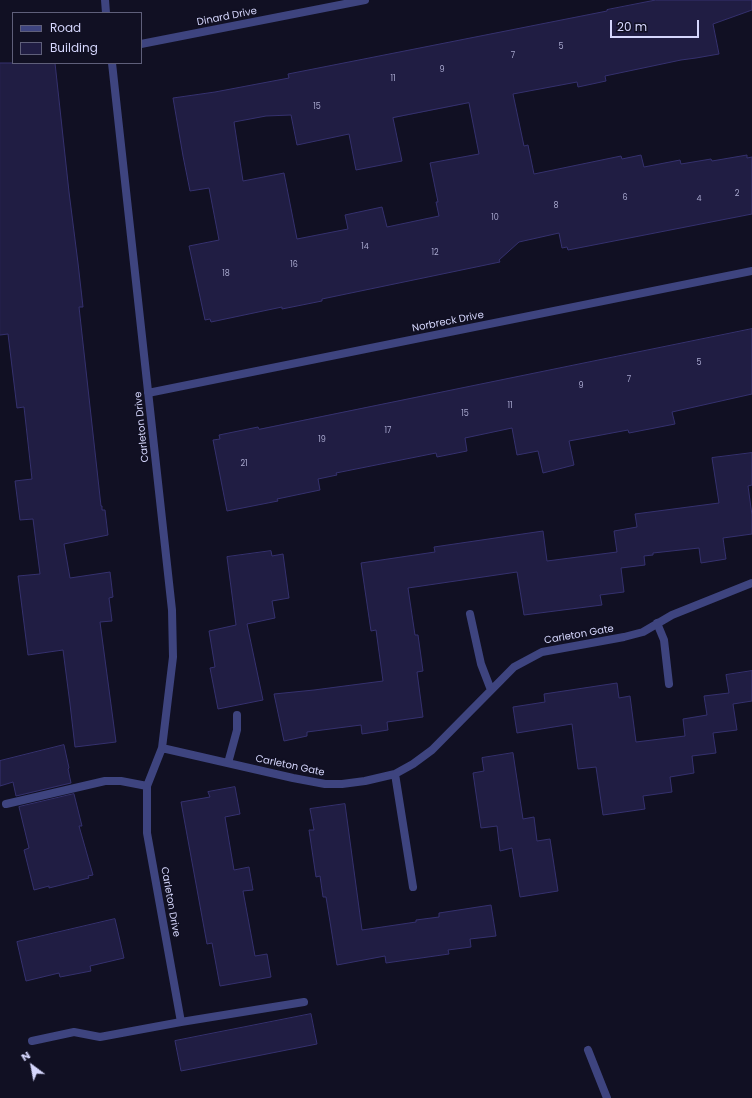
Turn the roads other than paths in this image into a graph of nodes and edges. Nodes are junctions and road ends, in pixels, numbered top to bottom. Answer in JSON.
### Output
{"nodes":[{"id":1,"x":105,"y":0,"type":"edge"},
{"id":2,"x":365,"y":0,"type":"edge"},
{"id":3,"x":106,"y":12,"type":"edge"},
{"id":4,"x":142,"y":44,"type":"edge"},
{"id":5,"x":112,"y":64,"type":"edge"},
{"id":6,"x":752,"y":271,"type":"edge"},
{"id":7,"x":148,"y":393,"type":"junction"},
{"id":8,"x":752,"y":583,"type":"edge"},
{"id":9,"x":470,"y":614,"type":"dead end"},
{"id":10,"x":657,"y":623,"type":"junction"},
{"id":11,"x":669,"y":684,"type":"dead end"},
{"id":12,"x":491,"y":690,"type":"junction"},
{"id":13,"x":237,"y":715,"type":"dead end"},
{"id":14,"x":162,"y":748,"type":"junction"},
{"id":15,"x":228,"y":763,"type":"junction"},
{"id":16,"x":395,"y":774,"type":"junction"},
{"id":17,"x":147,"y":786,"type":"junction"},
{"id":18,"x":6,"y":804,"type":"dead end"},
{"id":19,"x":413,"y":887,"type":"dead end"},
{"id":20,"x":304,"y":1002,"type":"dead end"},
{"id":21,"x":181,"y":1022,"type":"junction"},
{"id":22,"x":32,"y":1041,"type":"dead end"},
{"id":23,"x":588,"y":1050,"type":"dead end"},
{"id":24,"x":607,"y":1098,"type":"edge"}],
"edges":[{"from":1,"to":3,"type":"street"},
{"from":2,"to":4,"type":"street","name":"Dinard Drive"},
{"from":5,"to":7,"type":"street","name":"Carleton Drive"},
{"from":6,"to":7,"type":"street","name":"Norbreck Drive"},
{"from":7,"to":14,"type":"street","name":"Carleton Drive"},
{"from":8,"to":10,"type":"street","name":"Carleton Gate"},
{"from":9,"to":12,"type":"street"},
{"from":10,"to":11,"type":"street"},
{"from":10,"to":12,"type":"street","name":"Carleton Gate"},
{"from":12,"to":16,"type":"street","name":"Carleton Gate"},
{"from":13,"to":15,"type":"street"},
{"from":14,"to":15,"type":"street","name":"Carleton Gate"},
{"from":14,"to":17,"type":"street","name":"Carleton Drive"},
{"from":15,"to":16,"type":"street","name":"Carleton Gate"},
{"from":16,"to":19,"type":"street"},
{"from":17,"to":18,"type":"street"},
{"from":17,"to":21,"type":"street","name":"Carleton Drive"},
{"from":20,"to":21,"type":"street"},
{"from":21,"to":22,"type":"street"},
{"from":23,"to":24,"type":"street"}]}
